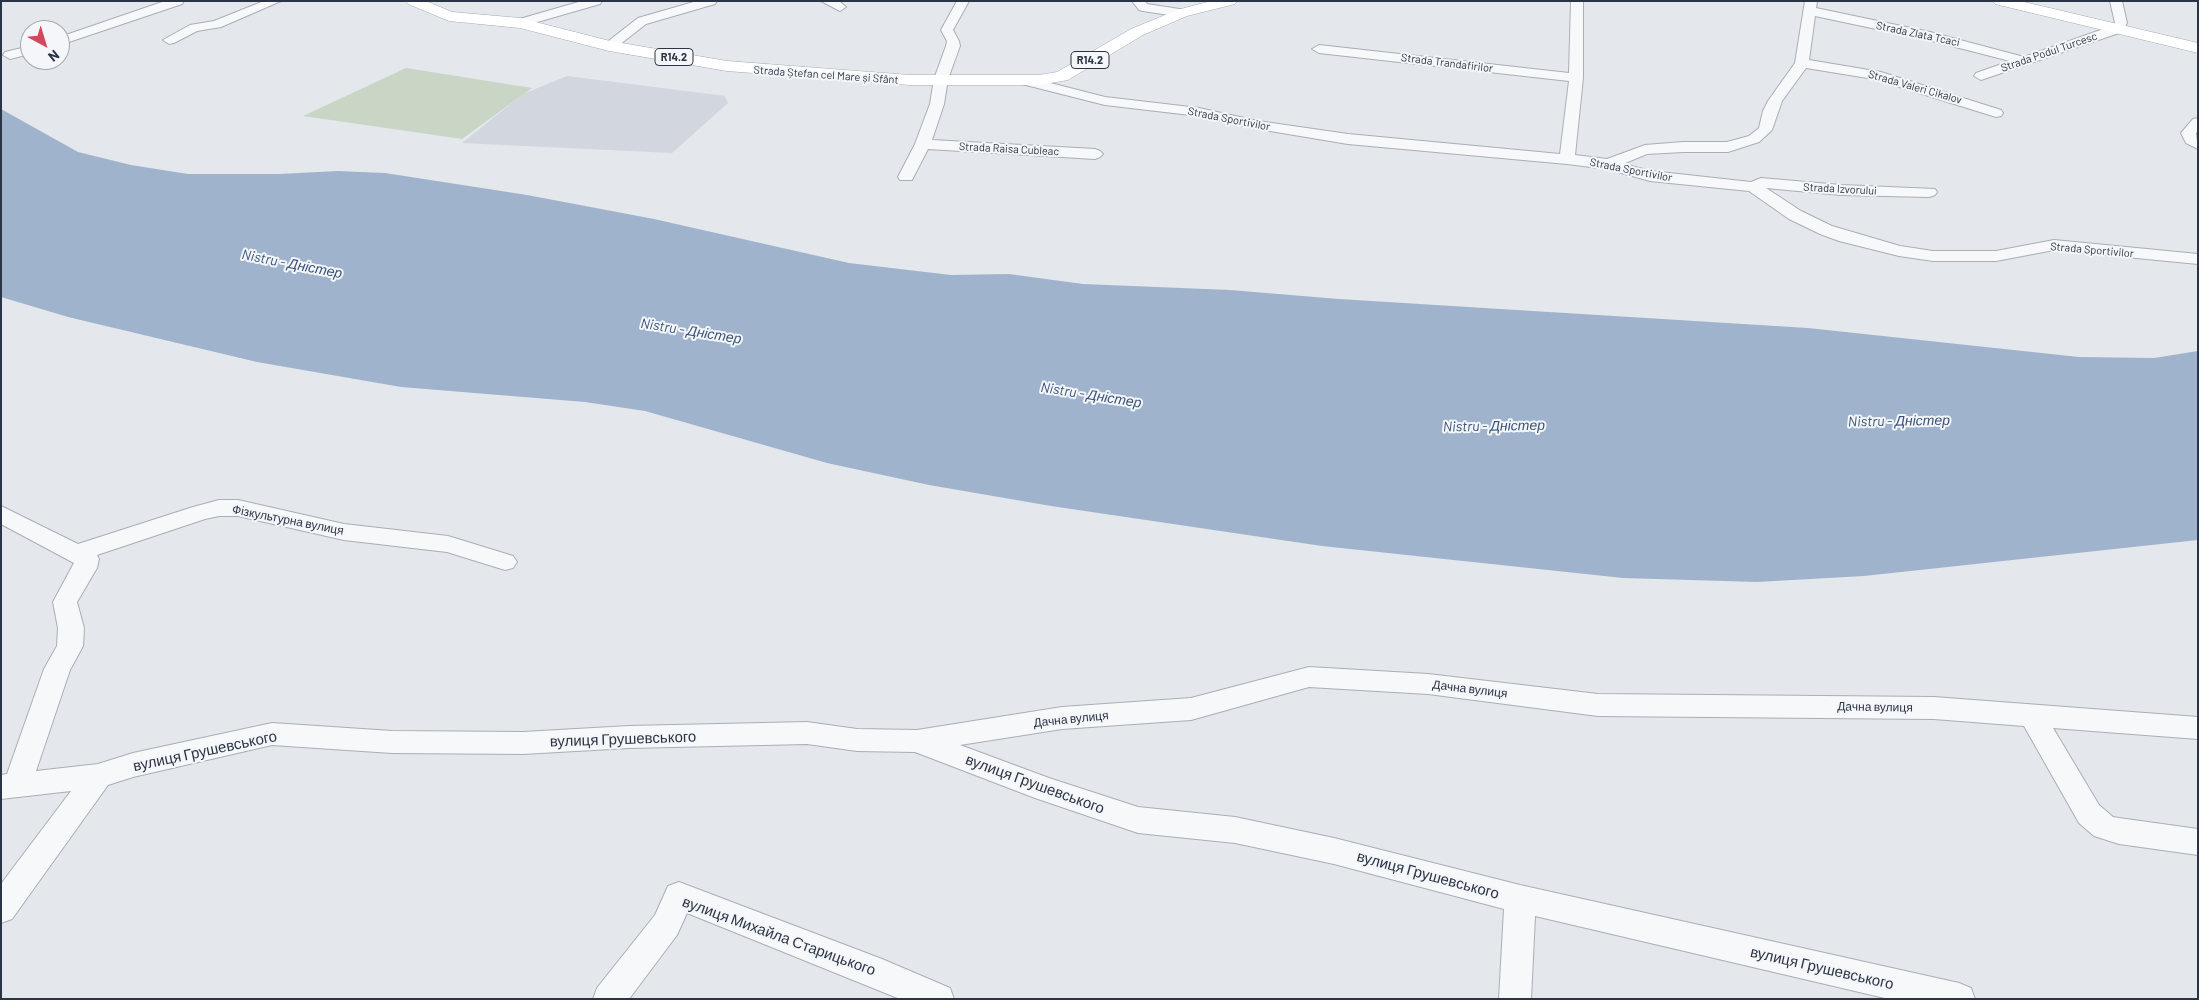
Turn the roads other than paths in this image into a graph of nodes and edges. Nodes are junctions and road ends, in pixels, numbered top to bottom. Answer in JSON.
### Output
{"nodes":[{"id":1,"x":178,"y":1,"type":"edge"},
{"id":2,"x":275,"y":1,"type":"edge"},
{"id":3,"x":413,"y":1,"type":"edge"},
{"id":4,"x":596,"y":1,"type":"edge"},
{"id":5,"x":711,"y":1,"type":"edge"},
{"id":6,"x":827,"y":1,"type":"edge"},
{"id":7,"x":963,"y":1,"type":"edge"},
{"id":8,"x":1138,"y":1,"type":"edge"},
{"id":9,"x":1230,"y":1,"type":"edge"},
{"id":10,"x":1577,"y":1,"type":"edge"},
{"id":11,"x":2000,"y":1,"type":"edge"},
{"id":12,"x":2116,"y":1,"type":"edge"},
{"id":13,"x":1811,"y":6,"type":"edge"},
{"id":14,"x":840,"y":7,"type":"dead end"},
{"id":15,"x":1182,"y":13,"type":"junction"},
{"id":16,"x":520,"y":23,"type":"junction"},
{"id":17,"x":2123,"y":30,"type":"junction"},
{"id":18,"x":70,"y":38,"type":"edge"},
{"id":19,"x":169,"y":40,"type":"dead end"},
{"id":20,"x":609,"y":46,"type":"junction"},
{"id":21,"x":2198,"y":48,"type":"edge"},
{"id":22,"x":1319,"y":49,"type":"dead end"},
{"id":23,"x":20,"y":52,"type":"edge"},
{"id":24,"x":10,"y":55,"type":"dead end"},
{"id":25,"x":2024,"y":60,"type":"junction"},
{"id":26,"x":1802,"y":63,"type":"junction"},
{"id":27,"x":1981,"y":76,"type":"dead end"},
{"id":28,"x":1576,"y":78,"type":"junction"},
{"id":29,"x":941,"y":79,"type":"junction"},
{"id":30,"x":1023,"y":80,"type":"junction"},
{"id":31,"x":1996,"y":113,"type":"dead end"},
{"id":32,"x":2198,"y":122,"type":"edge"},
{"id":33,"x":923,"y":144,"type":"junction"},
{"id":34,"x":2198,"y":145,"type":"edge"},
{"id":35,"x":1095,"y":154,"type":"dead end"},
{"id":36,"x":1567,"y":159,"type":"junction"},
{"id":37,"x":1608,"y":164,"type":"junction"},
{"id":38,"x":906,"y":177,"type":"dead end"},
{"id":39,"x":1753,"y":187,"type":"junction"},
{"id":40,"x":1929,"y":192,"type":"dead end"},
{"id":41,"x":2198,"y":259,"type":"edge"},
{"id":42,"x":1,"y":514,"type":"edge"},
{"id":43,"x":75,"y":554,"type":"junction"},
{"id":44,"x":505,"y":562,"type":"dead end"},
{"id":45,"x":2031,"y":714,"type":"junction"},
{"id":46,"x":2198,"y":728,"type":"edge"},
{"id":47,"x":916,"y":741,"type":"junction"},
{"id":48,"x":98,"y":776,"type":"junction"},
{"id":49,"x":9,"y":786,"type":"edge"},
{"id":50,"x":2198,"y":842,"type":"edge"},
{"id":51,"x":1520,"y":899,"type":"junction"},
{"id":52,"x":1,"y":909,"type":"edge"},
{"id":53,"x":609,"y":999,"type":"edge"},
{"id":54,"x":938,"y":999,"type":"edge"},
{"id":55,"x":1515,"y":999,"type":"edge"},
{"id":56,"x":1959,"y":999,"type":"edge"}],
"edges":[{"from":1,"to":18,"type":"street"},
{"from":2,"to":19,"type":"street"},
{"from":3,"to":16,"type":"main road","name":"Strada Ștefan cel Mare și Sfânt","number":"R14.2"},
{"from":4,"to":16,"type":"street"},
{"from":5,"to":20,"type":"street"},
{"from":6,"to":14,"type":"street"},
{"from":7,"to":29,"type":"street"},
{"from":8,"to":15,"type":"street"},
{"from":9,"to":15,"type":"main road","name":"Strada Ștefan cel Mare și Sfânt","number":"R14.2"},
{"from":10,"to":28,"type":"street"},
{"from":11,"to":17,"type":"main road"},
{"from":12,"to":17,"type":"street"},
{"from":13,"to":25,"type":"street","name":"Strada Zlata Tcaci"},
{"from":13,"to":26,"type":"street"},
{"from":15,"to":30,"type":"main road","name":"Strada Ștefan cel Mare și Sfânt","number":"R14.2"},
{"from":16,"to":20,"type":"main road","name":"Strada Ștefan cel Mare și Sfânt","number":"R14.2"},
{"from":17,"to":21,"type":"main road"},
{"from":17,"to":25,"type":"street","name":"Strada Podul Turcesc"},
{"from":20,"to":29,"type":"main road","name":"Strada Ștefan cel Mare și Sfânt","number":"R14.2"},
{"from":22,"to":28,"type":"street","name":"Strada Trandafirilor"},
{"from":23,"to":24,"type":"street"},
{"from":25,"to":27,"type":"street","name":"Strada Podul Turcesc"},
{"from":26,"to":31,"type":"street","name":"Strada Valeri Cikalov"},
{"from":26,"to":37,"type":"street"},
{"from":28,"to":36,"type":"street"},
{"from":29,"to":30,"type":"main road","name":"Strada Ștefan cel Mare și Sfânt","number":"R14.2"},
{"from":29,"to":33,"type":"street"},
{"from":30,"to":36,"type":"street","name":"Strada Sportivilor"},
{"from":32,"to":34,"type":"street"},
{"from":33,"to":35,"type":"street","name":"Strada Raisa Cubleac"},
{"from":33,"to":38,"type":"street"},
{"from":36,"to":37,"type":"street","name":"Strada Sportivilor"},
{"from":37,"to":39,"type":"street","name":"Strada Sportivilor"},
{"from":39,"to":40,"type":"street","name":"Strada Izvorului"},
{"from":39,"to":41,"type":"street","name":"Strada Sportivilor"},
{"from":42,"to":43,"type":"street"},
{"from":43,"to":44,"type":"street","name":"Фізкультурна вулиця"},
{"from":43,"to":49,"type":"street"},
{"from":45,"to":46,"type":"street","name":"Дачна вулиця"},
{"from":45,"to":47,"type":"street","name":"Дачна вулиця"},
{"from":45,"to":50,"type":"street"},
{"from":47,"to":48,"type":"street","name":"вулиця Грушевського"},
{"from":47,"to":51,"type":"street","name":"вулиця Грушевського"},
{"from":48,"to":49,"type":"street","name":"вулиця Грушевського"},
{"from":48,"to":52,"type":"street"},
{"from":51,"to":55,"type":"street"},
{"from":51,"to":56,"type":"street","name":"вулиця Грушевського"},
{"from":53,"to":54,"type":"street","name":"вулиця Михайла Старицького"}]}
